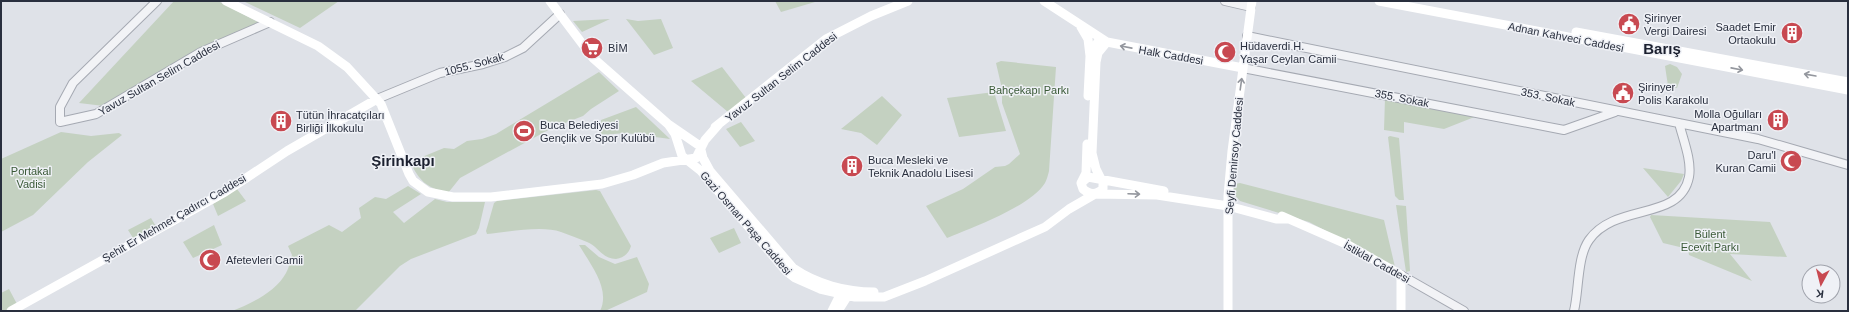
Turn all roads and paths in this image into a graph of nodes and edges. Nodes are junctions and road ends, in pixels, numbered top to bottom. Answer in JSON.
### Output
{"nodes":[{"id":1,"x":157,"y":1,"type":"edge"},
{"id":2,"x":226,"y":1,"type":"edge"},
{"id":3,"x":237,"y":1,"type":"edge"},
{"id":4,"x":550,"y":1,"type":"edge"},
{"id":5,"x":908,"y":1,"type":"edge"},
{"id":6,"x":1044,"y":1,"type":"edge"},
{"id":7,"x":1225,"y":1,"type":"edge"},
{"id":8,"x":1379,"y":1,"type":"edge"},
{"id":9,"x":1406,"y":1,"type":"edge"},
{"id":10,"x":1252,"y":4,"type":"edge"},
{"id":11,"x":560,"y":14,"type":"junction"},
{"id":12,"x":270,"y":22,"type":"junction"},
{"id":13,"x":1080,"y":26,"type":"junction"},
{"id":14,"x":1247,"y":36,"type":"junction"},
{"id":15,"x":1103,"y":40,"type":"junction"},
{"id":16,"x":1090,"y":56,"type":"junction"},
{"id":17,"x":1243,"y":68,"type":"junction"},
{"id":18,"x":1848,"y":82,"type":"edge"},
{"id":19,"x":1848,"y":90,"type":"edge"},
{"id":20,"x":377,"y":99,"type":"junction"},
{"id":21,"x":1617,"y":111,"type":"junction"},
{"id":22,"x":1679,"y":123,"type":"junction"},
{"id":23,"x":668,"y":124,"type":"junction"},
{"id":24,"x":719,"y":124,"type":"junction"},
{"id":25,"x":692,"y":141,"type":"junction"},
{"id":26,"x":680,"y":149,"type":"junction"},
{"id":27,"x":702,"y":150,"type":"junction"},
{"id":28,"x":686,"y":159,"type":"junction"},
{"id":29,"x":663,"y":163,"type":"junction"},
{"id":30,"x":1848,"y":165,"type":"edge"},
{"id":31,"x":1098,"y":178,"type":"junction"},
{"id":32,"x":1082,"y":183,"type":"junction"},
{"id":33,"x":1095,"y":194,"type":"junction"},
{"id":34,"x":1078,"y":204,"type":"junction"},
{"id":35,"x":1228,"y":204,"type":"junction"},
{"id":36,"x":1401,"y":275,"type":"junction"},
{"id":37,"x":846,"y":292,"type":"junction"},
{"id":38,"x":11,"y":311,"type":"edge"},
{"id":39,"x":832,"y":311,"type":"edge"},
{"id":40,"x":838,"y":311,"type":"edge"},
{"id":41,"x":1228,"y":311,"type":"edge"},
{"id":42,"x":1401,"y":311,"type":"edge"},
{"id":43,"x":1464,"y":311,"type":"edge"},
{"id":44,"x":1574,"y":311,"type":"edge"}],
"edges":[{"from":1,"to":12,"type":"street","name":"Yavuz Sultan Selim Caddesi"},
{"from":2,"to":12,"type":"main road"},
{"from":3,"to":12,"type":"main road"},
{"from":4,"to":11,"type":"main road"},
{"from":5,"to":24,"type":"main road","name":"Yavuz Sultan Selim Caddesi"},
{"from":6,"to":13,"type":"main road"},
{"from":7,"to":10,"type":"street"},
{"from":8,"to":19,"type":"main road","name":"Adnan Kahveci Caddesi","one_way":true},
{"from":18,"to":9,"type":"main road","name":"Adnan Kahveci Caddesi","one_way":true},
{"from":10,"to":14,"type":"main road","name":"Seyfi Demirsoy Caddesi"},
{"from":11,"to":20,"type":"street","name":"1055. Sokak"},
{"from":11,"to":23,"type":"main road"},
{"from":12,"to":20,"type":"main road"},
{"from":13,"to":15,"type":"main road"},
{"from":13,"to":16,"type":"main road"},
{"from":14,"to":17,"type":"main road","name":"Seyfi Demirsoy Caddesi"},
{"from":14,"to":21,"type":"street","name":"353. Sokak"},
{"from":15,"to":16,"type":"main road"},
{"from":17,"to":15,"type":"main road","name":"Halk Caddesi","one_way":true},
{"from":15,"to":31,"type":"main road"},
{"from":16,"to":32,"type":"main road"},
{"from":17,"to":21,"type":"street","name":"355. Sokak"},
{"from":35,"to":17,"type":"main road","name":"Seyfi Demirsoy Caddesi","one_way":true},
{"from":20,"to":29,"type":"main road"},
{"from":20,"to":38,"type":"main road","name":"Şehit Er Mehmet Çadırcı Caddesi"},
{"from":21,"to":22,"type":"street","name":"353. Sokak"},
{"from":22,"to":30,"type":"street","name":"353. Sokak"},
{"from":22,"to":44,"type":"street"},
{"from":23,"to":25,"type":"main road"},
{"from":23,"to":26,"type":"main road"},
{"from":24,"to":25,"type":"main road","name":"Yavuz Sultan Selim Caddesi"},
{"from":24,"to":27,"type":"main road","name":"Yavuz Sultan Selim Caddesi"},
{"from":25,"to":26,"type":"main road","name":"Yavuz Sultan Selim Caddesi"},
{"from":25,"to":27,"type":"main road"},
{"from":26,"to":28,"type":"main road"},
{"from":26,"to":29,"type":"main road","name":"Yavuz Sultan Selim Caddesi"},
{"from":27,"to":28,"type":"main road"},
{"from":27,"to":37,"type":"main road","name":"Gazi Osman Paşa Caddesi"},
{"from":28,"to":29,"type":"main road"},
{"from":28,"to":37,"type":"main road","name":"Gazi Osman Paşa Caddesi"},
{"from":31,"to":32,"type":"main road"},
{"from":31,"to":33,"type":"main road"},
{"from":31,"to":35,"type":"main road","name":"İstiklal Caddesi"},
{"from":32,"to":33,"type":"main road"},
{"from":32,"to":34,"type":"main road"},
{"from":33,"to":34,"type":"main road","name":"Gazi Osman Paşa Caddesi"},
{"from":33,"to":35,"type":"main road","name":"İstiklal Caddesi","one_way":true},
{"from":34,"to":37,"type":"main road","name":"Gazi Osman Paşa Caddesi"},
{"from":35,"to":36,"type":"main road","name":"İstiklal Caddesi"},
{"from":35,"to":41,"type":"main road","name":"Seyfi Demirsoy Caddesi"},
{"from":36,"to":42,"type":"main road"},
{"from":36,"to":43,"type":"street","name":"İstiklal Caddesi"},
{"from":37,"to":39,"type":"main road"},
{"from":37,"to":40,"type":"main road"}]}
